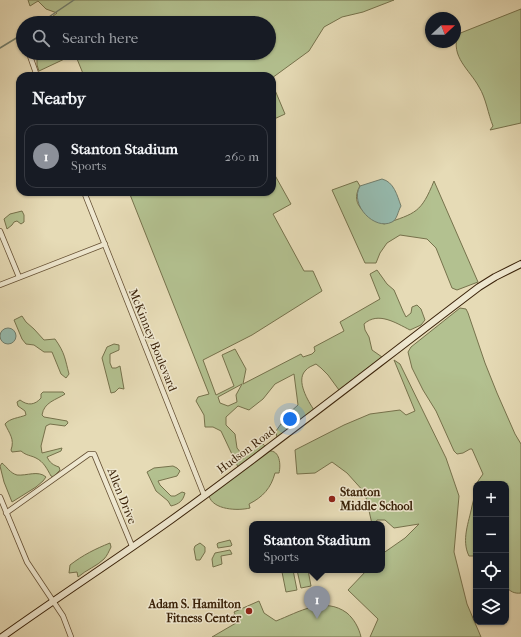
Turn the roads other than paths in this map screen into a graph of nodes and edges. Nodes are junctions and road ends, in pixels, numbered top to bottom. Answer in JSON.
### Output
{"nodes":[{"id":1,"x":32,"y":60,"type":"edge"},
{"id":2,"x":36,"y":72,"type":"edge"},
{"id":3,"x":86,"y":196,"type":"edge"},
{"id":4,"x":0,"y":231,"type":"edge"},
{"id":5,"x":104,"y":244,"type":"junction"},
{"id":6,"x":521,"y":264,"type":"edge"},
{"id":7,"x":19,"y":277,"type":"junction"},
{"id":8,"x":0,"y":285,"type":"edge"},
{"id":9,"x":204,"y":495,"type":"junction"},
{"id":10,"x":0,"y":497,"type":"edge"},
{"id":11,"x":6,"y":513,"type":"junction"},
{"id":12,"x":132,"y":546,"type":"junction"},
{"id":13,"x":52,"y":601,"type":"junction"},
{"id":14,"x":2,"y":637,"type":"edge"},
{"id":15,"x":72,"y":637,"type":"edge"}],
"edges":[{"from":1,"to":2,"type":"street"},
{"from":3,"to":5,"type":"street","name":"McKinney Boulevard"},
{"from":4,"to":7,"type":"street"},
{"from":5,"to":7,"type":"street"},
{"from":5,"to":9,"type":"street","name":"McKinney Boulevard"},
{"from":6,"to":9,"type":"street","name":"Hudson Road"},
{"from":7,"to":8,"type":"street"},
{"from":9,"to":12,"type":"street","name":"Hudson Road"},
{"from":10,"to":11,"type":"street"},
{"from":11,"to":12,"type":"street","name":"Allen Drive"},
{"from":11,"to":13,"type":"street"},
{"from":12,"to":13,"type":"street","name":"Hudson Road"},
{"from":13,"to":14,"type":"street","name":"Hudson Road"},
{"from":13,"to":15,"type":"street"}]}
